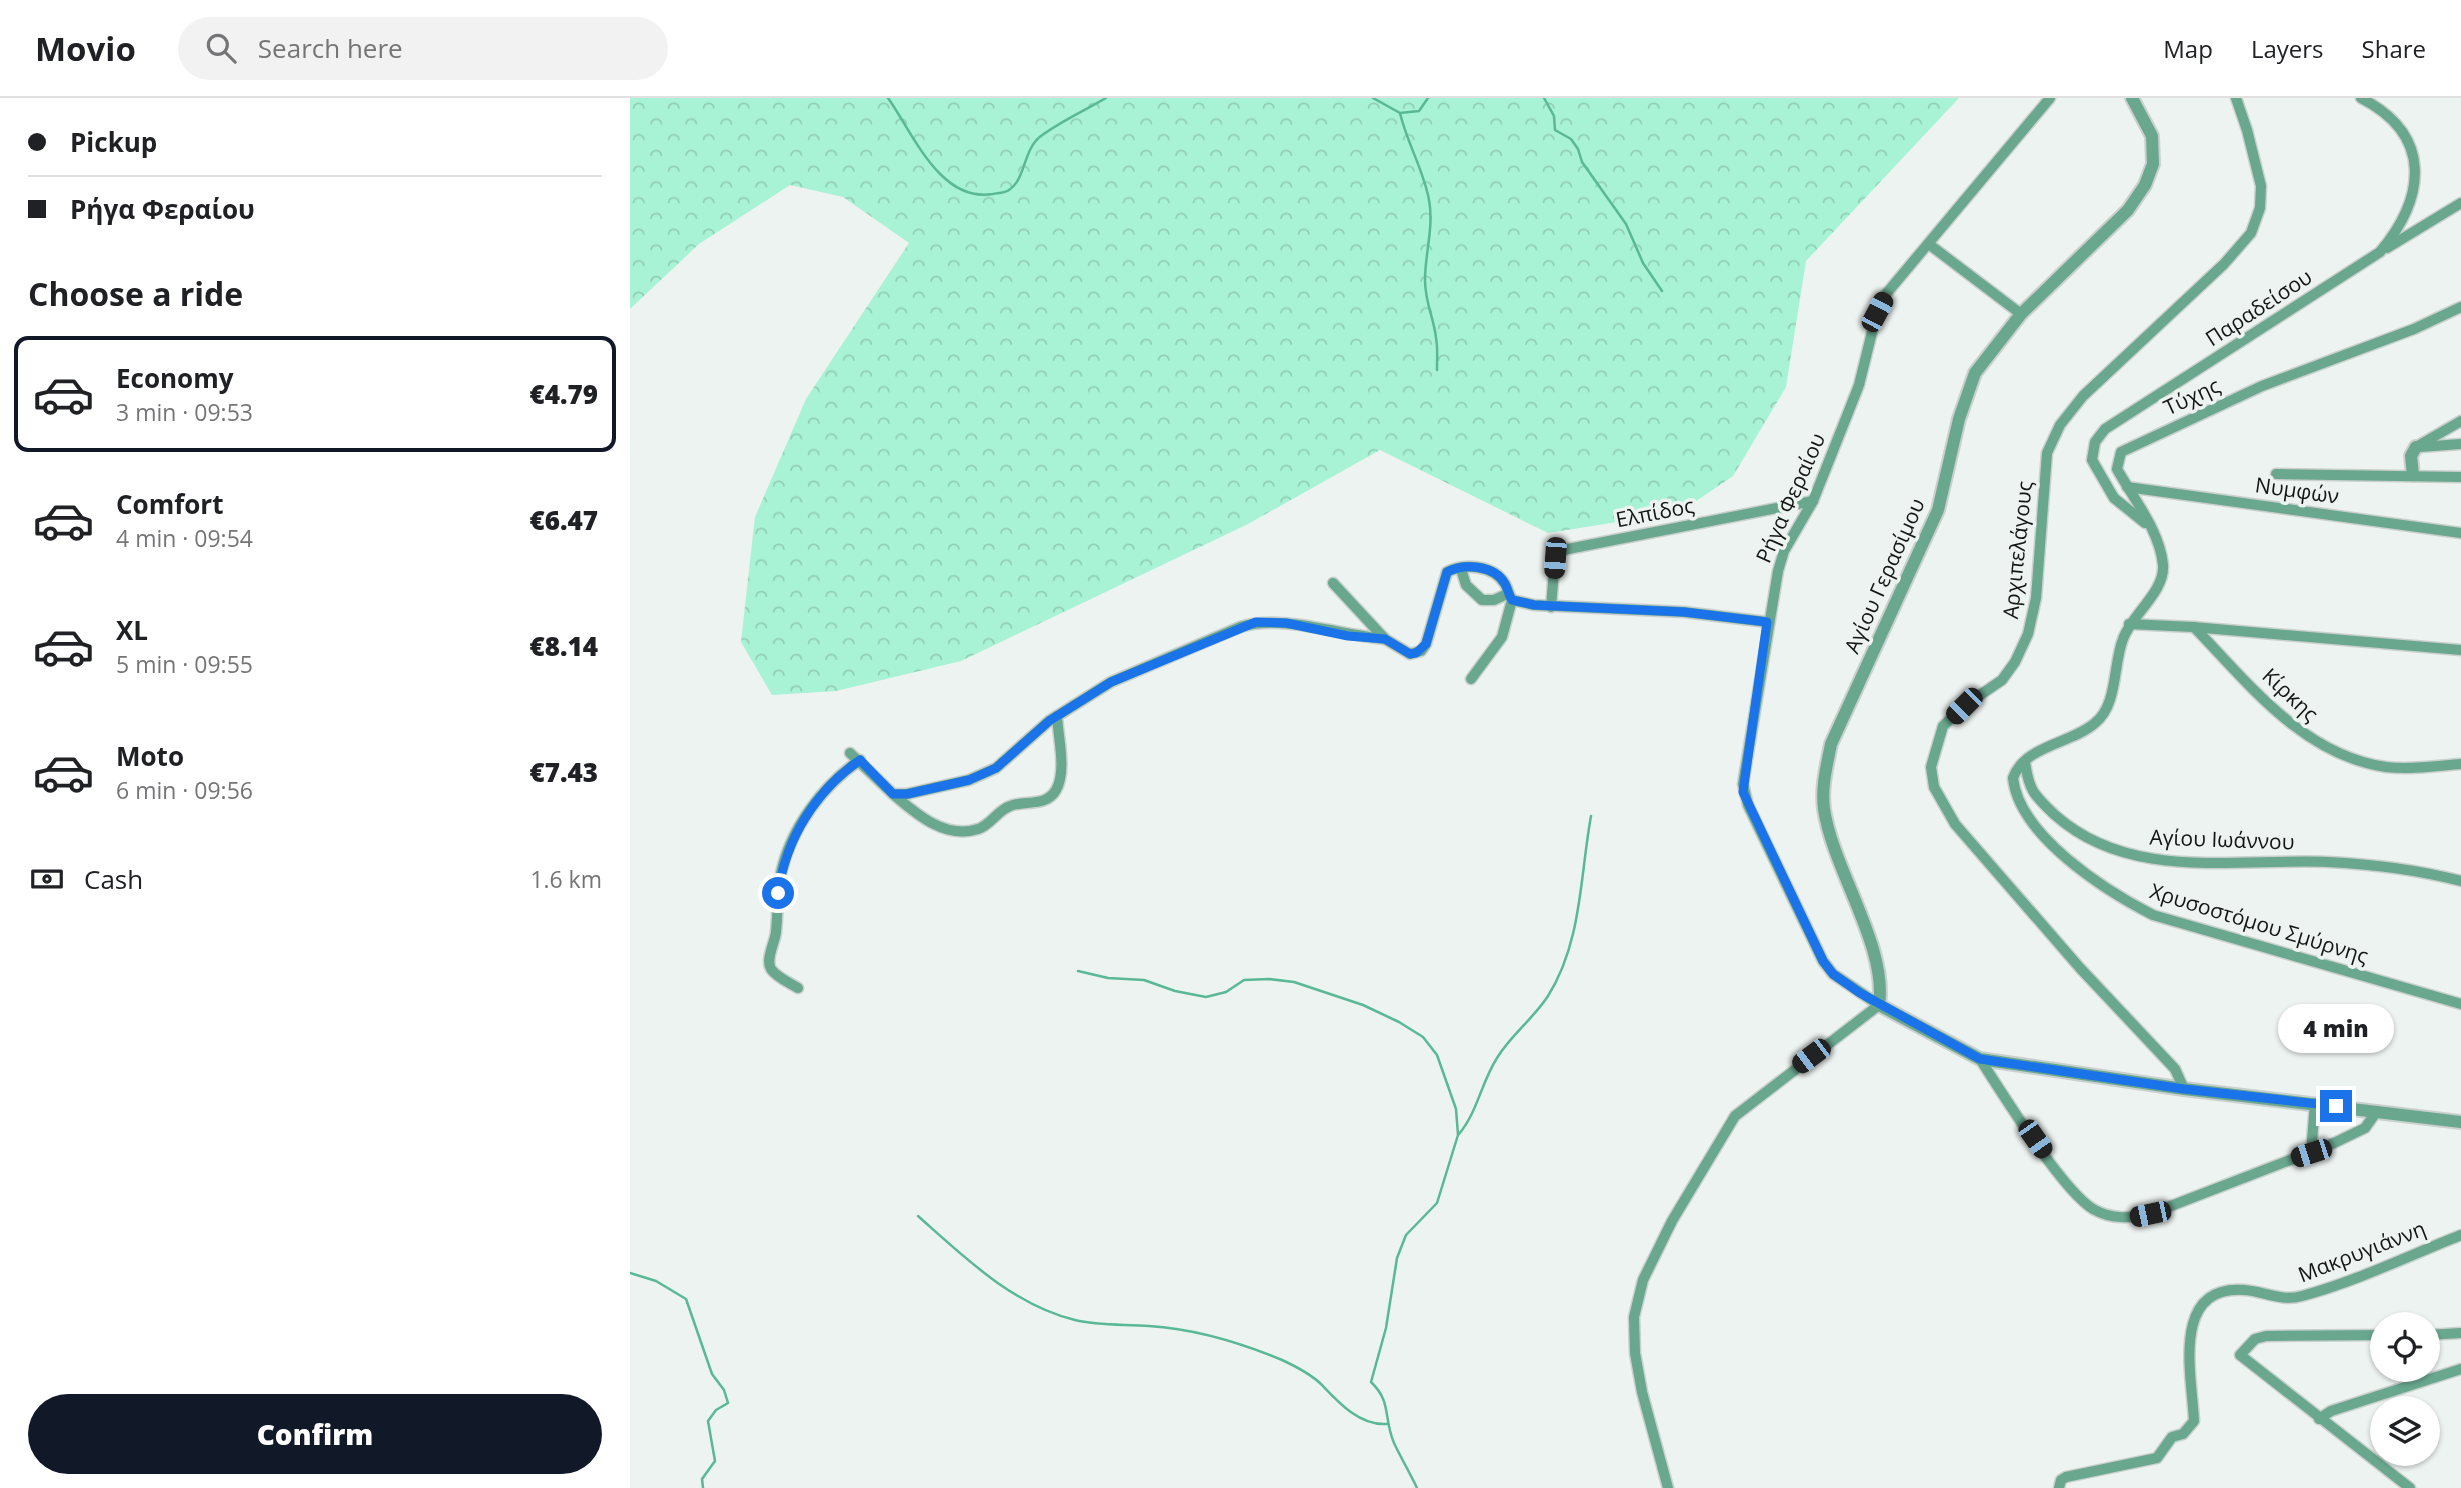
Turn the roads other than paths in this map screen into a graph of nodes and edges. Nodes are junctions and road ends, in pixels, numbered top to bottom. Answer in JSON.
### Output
{"nodes":[{"id":1,"x":2050,"y":98,"type":"edge"},
{"id":2,"x":2132,"y":98,"type":"edge"},
{"id":3,"x":2236,"y":98,"type":"edge"},
{"id":4,"x":2361,"y":98,"type":"edge"},
{"id":5,"x":2461,"y":203,"type":"edge"},
{"id":6,"x":1930,"y":245,"type":"junction"},
{"id":7,"x":2380,"y":252,"type":"junction"},
{"id":8,"x":2461,"y":307,"type":"edge"},
{"id":9,"x":2021,"y":314,"type":"junction"},
{"id":10,"x":2461,"y":421,"type":"edge"},
{"id":11,"x":2461,"y":444,"type":"edge"},
{"id":12,"x":2416,"y":447,"type":"junction"},
{"id":13,"x":2276,"y":474,"type":"dead end"},
{"id":14,"x":2413,"y":475,"type":"junction"},
{"id":15,"x":2461,"y":477,"type":"edge"},
{"id":16,"x":2127,"y":487,"type":"junction"},
{"id":17,"x":1812,"y":501,"type":"junction"},
{"id":18,"x":2149,"y":525,"type":"junction"},
{"id":19,"x":2461,"y":533,"type":"edge"},
{"id":20,"x":1461,"y":569,"type":"junction"},
{"id":21,"x":1333,"y":583,"type":"dead end"},
{"id":22,"x":1510,"y":597,"type":"junction"},
{"id":23,"x":1552,"y":607,"type":"junction"},
{"id":24,"x":1767,"y":622,"type":"junction"},
{"id":25,"x":2129,"y":624,"type":"junction"},
{"id":26,"x":2193,"y":627,"type":"junction"},
{"id":27,"x":1385,"y":639,"type":"junction"},
{"id":28,"x":2461,"y":650,"type":"edge"},
{"id":29,"x":1471,"y":679,"type":"dead end"},
{"id":30,"x":1057,"y":716,"type":"junction"},
{"id":31,"x":850,"y":753,"type":"dead end"},
{"id":32,"x":860,"y":760,"type":"junction"},
{"id":33,"x":2025,"y":762,"type":"junction"},
{"id":34,"x":2461,"y":764,"type":"edge"},
{"id":35,"x":893,"y":794,"type":"junction"},
{"id":36,"x":2461,"y":881,"type":"edge"},
{"id":37,"x":798,"y":988,"type":"dead end"},
{"id":38,"x":1879,"y":1004,"type":"junction"},
{"id":39,"x":2461,"y":1004,"type":"edge"},
{"id":40,"x":1980,"y":1059,"type":"junction"},
{"id":41,"x":2184,"y":1089,"type":"junction"},
{"id":42,"x":2315,"y":1103,"type":"junction"},
{"id":43,"x":2377,"y":1111,"type":"junction"},
{"id":44,"x":2461,"y":1122,"type":"edge"},
{"id":45,"x":2311,"y":1153,"type":"junction"},
{"id":46,"x":2461,"y":1235,"type":"edge"},
{"id":47,"x":2461,"y":1333,"type":"edge"},
{"id":48,"x":2440,"y":1334,"type":"edge"},
{"id":49,"x":2370,"y":1335,"type":"edge"},
{"id":50,"x":2461,"y":1369,"type":"edge"},
{"id":51,"x":2319,"y":1419,"type":"junction"},
{"id":52,"x":1668,"y":1488,"type":"edge"},
{"id":53,"x":2059,"y":1488,"type":"edge"},
{"id":54,"x":2410,"y":1488,"type":"edge"}],
"edges":[{"from":1,"to":6,"type":"street","name":"Ρήγα Φεραίου"},
{"from":2,"to":9,"type":"street","name":"Αγίου Γερασίμου"},
{"from":3,"to":41,"type":"street","name":"Αρχιπελάγους"},
{"from":4,"to":7,"type":"street","name":"Παραδείσου"},
{"from":5,"to":7,"type":"street"},
{"from":6,"to":9,"type":"street"},
{"from":6,"to":17,"type":"street","name":"Ρήγα Φεραίου"},
{"from":7,"to":18,"type":"street","name":"Παραδείσου"},
{"from":8,"to":16,"type":"street","name":"Τύχης"},
{"from":9,"to":38,"type":"street","name":"Αγίου Γερασίμου"},
{"from":10,"to":12,"type":"street"},
{"from":11,"to":12,"type":"street"},
{"from":12,"to":14,"type":"street"},
{"from":13,"to":14,"type":"street"},
{"from":14,"to":15,"type":"street"},
{"from":16,"to":18,"type":"street","name":"Τύχης"},
{"from":16,"to":19,"type":"street","name":"Νυμφών"},
{"from":17,"to":23,"type":"street","name":"Ελπίδος"},
{"from":17,"to":24,"type":"street","name":"Ρήγα Φεραίου"},
{"from":18,"to":25,"type":"street","name":"Τύχης"},
{"from":20,"to":22,"type":"street"},
{"from":20,"to":22,"type":"street"},
{"from":20,"to":27,"type":"street"},
{"from":21,"to":27,"type":"street"},
{"from":22,"to":23,"type":"street"},
{"from":22,"to":29,"type":"street"},
{"from":23,"to":24,"type":"street"},
{"from":24,"to":38,"type":"street","name":"Ρήγα Φεραίου"},
{"from":25,"to":26,"type":"street"},
{"from":25,"to":33,"type":"street"},
{"from":26,"to":28,"type":"street"},
{"from":26,"to":34,"type":"street","name":"Κίρκης"},
{"from":27,"to":30,"type":"street"},
{"from":30,"to":35,"type":"street"},
{"from":30,"to":35,"type":"street"},
{"from":31,"to":32,"type":"street"},
{"from":32,"to":35,"type":"street"},
{"from":32,"to":37,"type":"street"},
{"from":33,"to":36,"type":"street","name":"Αγίου Ιωάννου"},
{"from":33,"to":39,"type":"street","name":"Χρυσοστόμου Σμύρνης"},
{"from":38,"to":40,"type":"street","name":"Ρήγα Φεραίου"},
{"from":38,"to":52,"type":"street"},
{"from":40,"to":41,"type":"street","name":"Ρήγα Φεραίου"},
{"from":40,"to":45,"type":"street"},
{"from":41,"to":42,"type":"street","name":"Ρήγα Φεραίου"},
{"from":42,"to":43,"type":"street","name":"Ρήγα Φεραίου"},
{"from":42,"to":45,"type":"street"},
{"from":43,"to":44,"type":"street","name":"Ρήγα Φεραίου"},
{"from":43,"to":45,"type":"street"},
{"from":46,"to":53,"type":"street","name":"Μακρυγιάννη"},
{"from":47,"to":48,"type":"street"},
{"from":49,"to":51,"type":"street"},
{"from":50,"to":51,"type":"street"},
{"from":51,"to":54,"type":"street"}]}
